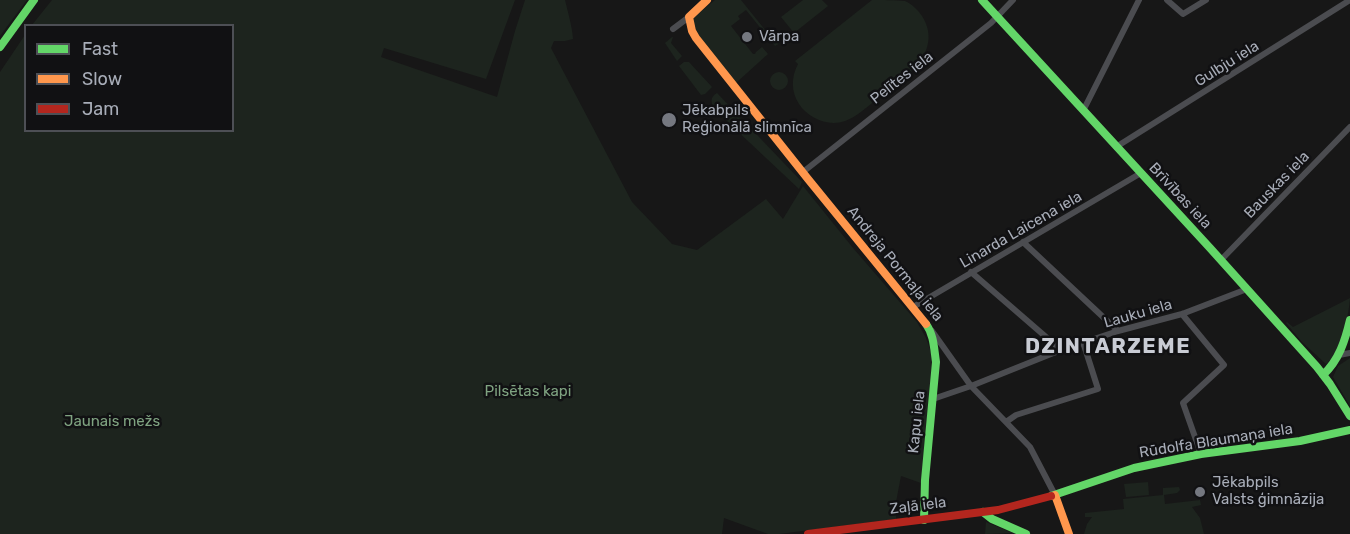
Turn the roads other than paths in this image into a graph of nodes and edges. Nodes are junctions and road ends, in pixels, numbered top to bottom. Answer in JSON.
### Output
{"nodes":[{"id":1,"x":34,"y":0,"type":"edge"},
{"id":2,"x":707,"y":0,"type":"edge"},
{"id":3,"x":982,"y":0,"type":"edge"},
{"id":4,"x":1013,"y":0,"type":"edge"},
{"id":5,"x":1139,"y":0,"type":"edge"},
{"id":6,"x":1167,"y":0,"type":"edge"},
{"id":7,"x":1206,"y":0,"type":"edge"},
{"id":8,"x":1350,"y":0,"type":"edge"},
{"id":9,"x":689,"y":17,"type":"junction"},
{"id":10,"x":998,"y":17,"type":"junction"},
{"id":11,"x":673,"y":29,"type":"dead end"},
{"id":12,"x":0,"y":47,"type":"edge"},
{"id":13,"x":1083,"y":111,"type":"junction"},
{"id":14,"x":1350,"y":127,"type":"edge"},
{"id":15,"x":1116,"y":147,"type":"junction"},
{"id":16,"x":803,"y":172,"type":"junction"},
{"id":17,"x":1141,"y":173,"type":"junction"},
{"id":18,"x":1023,"y":242,"type":"junction"},
{"id":19,"x":1221,"y":260,"type":"junction"},
{"id":20,"x":971,"y":272,"type":"junction"},
{"id":21,"x":1247,"y":289,"type":"junction"},
{"id":22,"x":913,"y":307,"type":"junction"},
{"id":23,"x":1182,"y":314,"type":"junction"},
{"id":24,"x":1350,"y":320,"type":"edge"},
{"id":25,"x":929,"y":327,"type":"junction"},
{"id":26,"x":1118,"y":331,"type":"junction"},
{"id":27,"x":1083,"y":342,"type":"junction"},
{"id":28,"x":1061,"y":350,"type":"junction"},
{"id":29,"x":1350,"y":353,"type":"edge"},
{"id":30,"x":1339,"y":355,"type":"junction"},
{"id":31,"x":1323,"y":375,"type":"junction"},
{"id":32,"x":971,"y":386,"type":"junction"},
{"id":33,"x":933,"y":399,"type":"junction"},
{"id":34,"x":1350,"y":416,"type":"edge"},
{"id":35,"x":1006,"y":422,"type":"junction"},
{"id":36,"x":1350,"y":430,"type":"edge"},
{"id":37,"x":1201,"y":454,"type":"junction"},
{"id":38,"x":1055,"y":495,"type":"junction"},
{"id":39,"x":983,"y":512,"type":"junction"},
{"id":40,"x":924,"y":520,"type":"junction"},
{"id":41,"x":860,"y":531,"type":"edge"},
{"id":42,"x":808,"y":534,"type":"edge"},
{"id":43,"x":1026,"y":534,"type":"edge"},
{"id":44,"x":1069,"y":534,"type":"edge"}],
"edges":[{"from":1,"to":12,"type":"main road"},
{"from":2,"to":9,"type":"main road"},
{"from":3,"to":10,"type":"main road","name":"Brīvības iela"},
{"from":4,"to":10,"type":"street","name":"Pelītes iela"},
{"from":5,"to":13,"type":"street"},
{"from":6,"to":7,"type":"street"},
{"from":8,"to":15,"type":"street","name":"Gulbju iela"},
{"from":9,"to":11,"type":"street"},
{"from":9,"to":16,"type":"main road","name":"Andreja Pormaļa iela"},
{"from":10,"to":13,"type":"main road","name":"Brīvības iela"},
{"from":10,"to":16,"type":"street","name":"Pelītes iela"},
{"from":13,"to":15,"type":"main road","name":"Brīvības iela"},
{"from":14,"to":19,"type":"street","name":"Bauskas iela"},
{"from":15,"to":17,"type":"main road","name":"Brīvības iela"},
{"from":16,"to":22,"type":"main road","name":"Andreja Pormaļa iela"},
{"from":17,"to":18,"type":"street","name":"Linarda Laicena iela"},
{"from":17,"to":19,"type":"main road","name":"Brīvības iela"},
{"from":18,"to":20,"type":"street","name":"Linarda Laicena iela"},
{"from":18,"to":26,"type":"street"},
{"from":19,"to":21,"type":"main road","name":"Brīvības iela"},
{"from":20,"to":22,"type":"street","name":"Linarda Laicena iela"},
{"from":20,"to":28,"type":"street"},
{"from":21,"to":23,"type":"street","name":"Lauku iela"},
{"from":21,"to":31,"type":"main road","name":"Brīvības iela"},
{"from":22,"to":25,"type":"main road","name":"Andreja Pormaļa iela"},
{"from":23,"to":26,"type":"street","name":"Lauku iela"},
{"from":23,"to":37,"type":"street"},
{"from":24,"to":30,"type":"main road"},
{"from":25,"to":32,"type":"street","name":"Andreja Pormaļa iela"},
{"from":25,"to":33,"type":"main road","name":"Kapu iela"},
{"from":26,"to":27,"type":"street","name":"Lauku iela"},
{"from":27,"to":28,"type":"street","name":"Lauku iela"},
{"from":27,"to":35,"type":"street"},
{"from":28,"to":32,"type":"street","name":"Lauku iela"},
{"from":29,"to":30,"type":"street"},
{"from":30,"to":31,"type":"main road"},
{"from":31,"to":34,"type":"main road","name":"Brīvības iela"},
{"from":32,"to":33,"type":"street","name":"Lauku iela"},
{"from":32,"to":35,"type":"street","name":"Andreja Pormaļa iela"},
{"from":33,"to":40,"type":"main road","name":"Kapu iela"},
{"from":35,"to":38,"type":"street","name":"Andreja Pormaļa iela"},
{"from":36,"to":37,"type":"main road","name":"Rūdolfa Blaumaņa iela"},
{"from":37,"to":38,"type":"main road","name":"Rūdolfa Blaumaņa iela"},
{"from":38,"to":39,"type":"main road","name":"Rūdolfa Blaumaņa iela"},
{"from":38,"to":44,"type":"main road","name":"Andreja Pormaļa iela"},
{"from":39,"to":40,"type":"main road","name":"Zaļā iela"},
{"from":39,"to":43,"type":"main road"},
{"from":40,"to":41,"type":"main road","name":"Zaļā iela"},
{"from":41,"to":42,"type":"main road","name":"Zaļā iela"}]}
